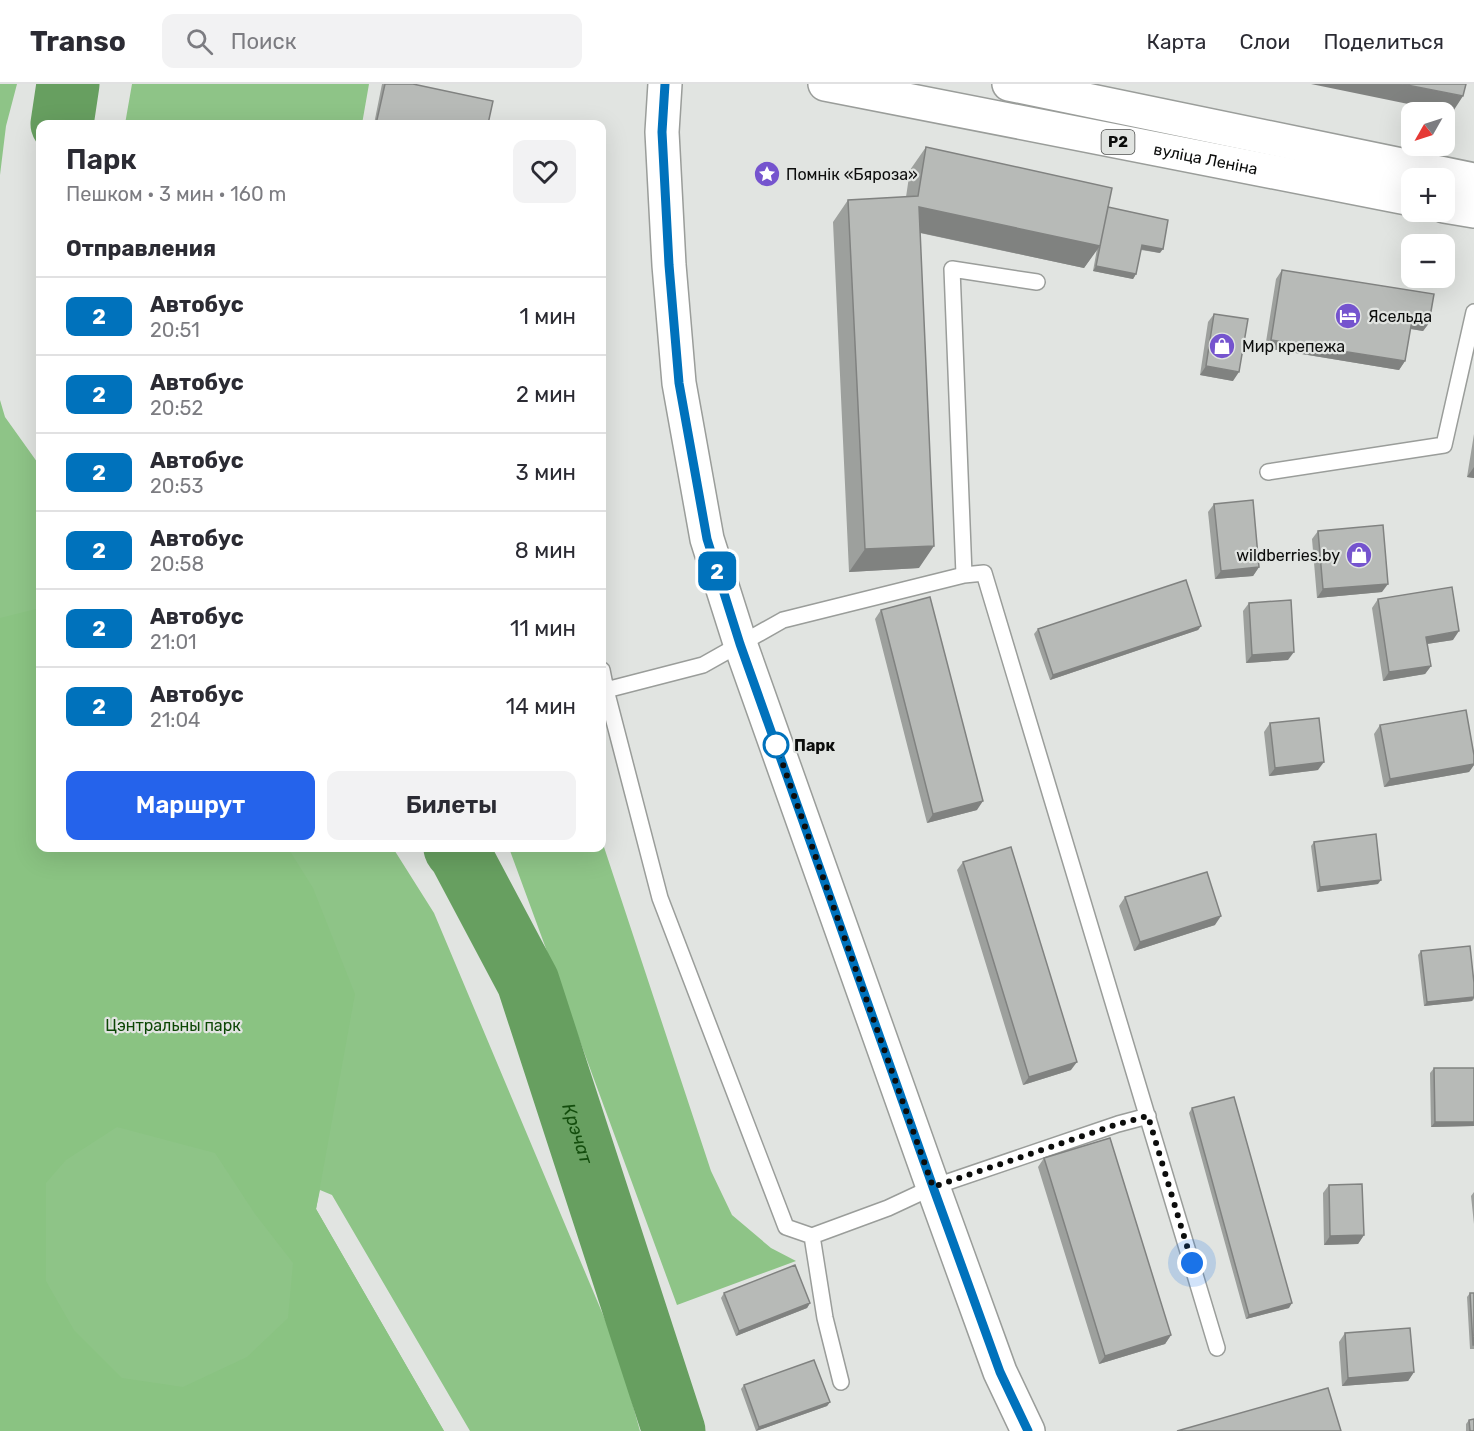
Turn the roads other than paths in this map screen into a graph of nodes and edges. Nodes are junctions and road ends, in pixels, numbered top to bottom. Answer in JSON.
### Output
{"nodes":[{"id":1,"x":665,"y":84,"type":"edge"},
{"id":2,"x":828,"y":84,"type":"edge"},
{"id":3,"x":1009,"y":84,"type":"edge"},
{"id":4,"x":1474,"y":180,"type":"edge"},
{"id":5,"x":1401,"y":197,"type":"edge"},
{"id":6,"x":1455,"y":208,"type":"edge"},
{"id":7,"x":1474,"y":211,"type":"edge"},
{"id":8,"x":1037,"y":282,"type":"dead end"},
{"id":9,"x":1474,"y":312,"type":"edge"},
{"id":10,"x":1268,"y":472,"type":"dead end"},
{"id":11,"x":964,"y":575,"type":"junction"},
{"id":12,"x":740,"y":644,"type":"junction"},
{"id":13,"x":606,"y":690,"type":"joint"},
{"id":14,"x":1148,"y":1116,"type":"junction"},
{"id":15,"x":933,"y":1187,"type":"junction"},
{"id":16,"x":812,"y":1236,"type":"junction"},
{"id":17,"x":1217,"y":1348,"type":"dead end"},
{"id":18,"x":841,"y":1382,"type":"dead end"},
{"id":19,"x":1028,"y":1431,"type":"edge"}],
"edges":[{"from":1,"to":12,"type":"street"},
{"from":2,"to":5,"type":"street","name":"вуліца Леніна","number":"Р2"},
{"from":3,"to":4,"type":"street","name":"вуліца Леніна","number":"Р2"},
{"from":6,"to":7,"type":"street"},
{"from":8,"to":11,"type":"lane"},
{"from":9,"to":10,"type":"lane"},
{"from":11,"to":12,"type":"lane"},
{"from":11,"to":14,"type":"lane"},
{"from":12,"to":13,"type":"lane"},
{"from":12,"to":15,"type":"street"},
{"from":13,"to":16,"type":"lane"},
{"from":14,"to":15,"type":"lane"},
{"from":14,"to":17,"type":"lane"},
{"from":15,"to":16,"type":"lane"},
{"from":15,"to":19,"type":"street"},
{"from":16,"to":18,"type":"lane"}]}
